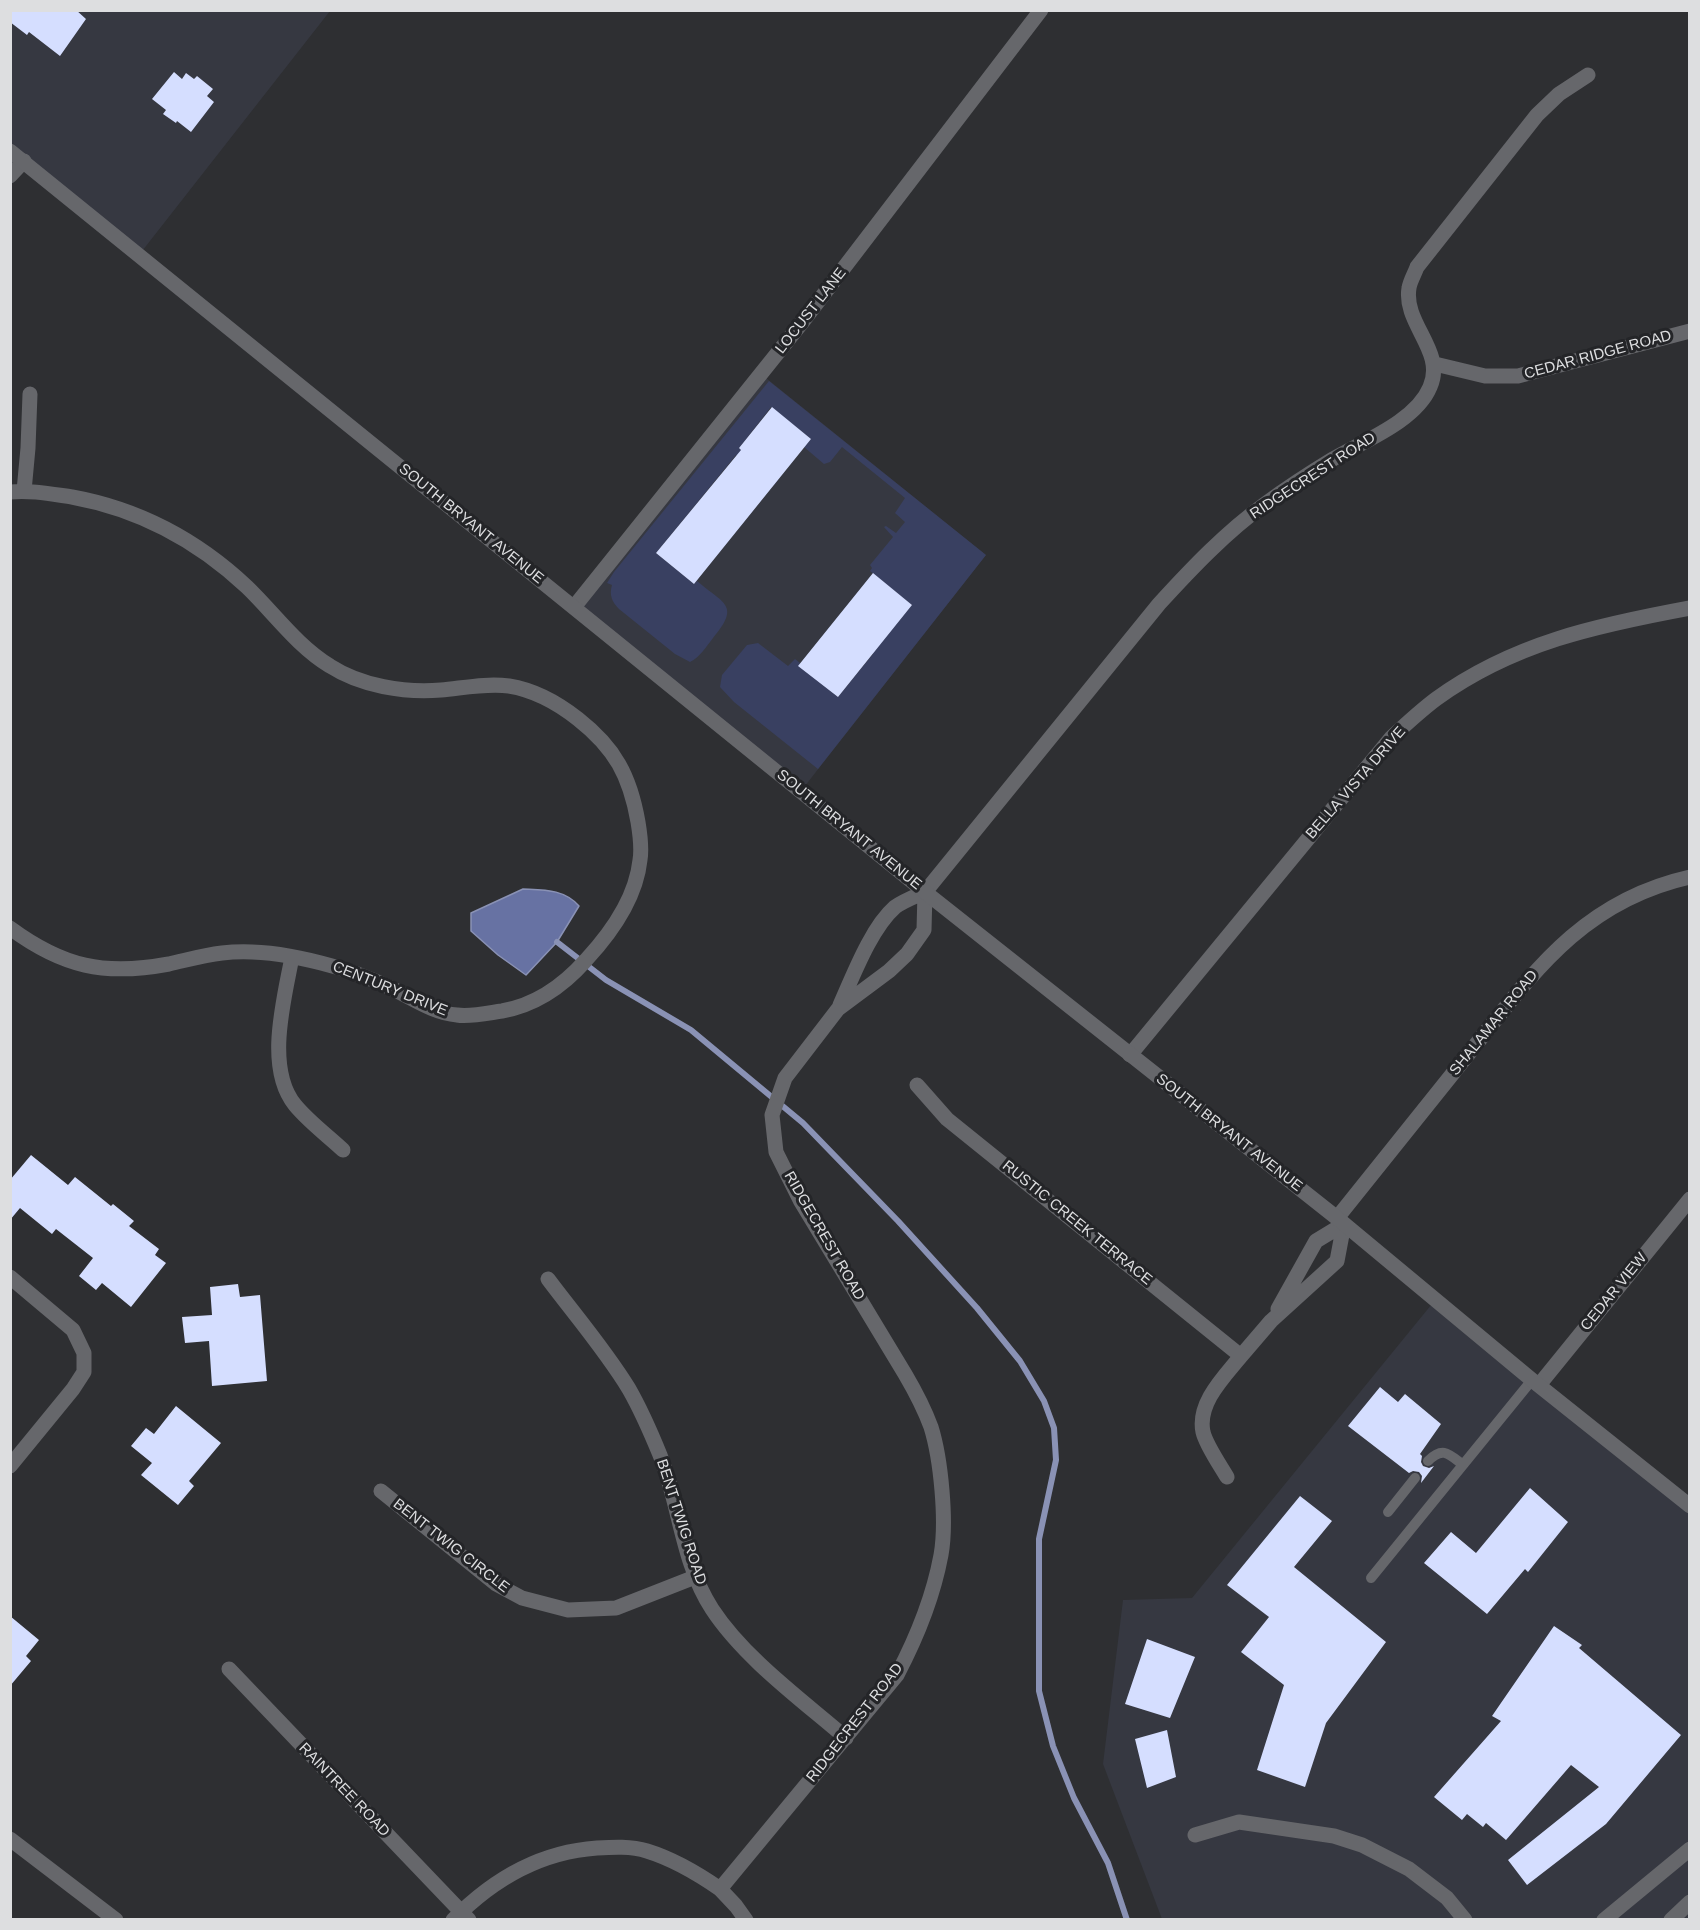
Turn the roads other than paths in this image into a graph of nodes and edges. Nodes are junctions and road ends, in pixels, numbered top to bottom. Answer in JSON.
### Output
{"nodes":[{"id":1,"x":1041,"y":10,"type":"edge"},
{"id":2,"x":1588,"y":75,"type":"dead end"},
{"id":3,"x":10,"y":151,"type":"edge"},
{"id":4,"x":24,"y":161,"type":"junction"},
{"id":5,"x":10,"y":176,"type":"edge"},
{"id":6,"x":1689,"y":331,"type":"edge"},
{"id":7,"x":1435,"y":364,"type":"junction"},
{"id":8,"x":30,"y":394,"type":"dead end"},
{"id":9,"x":17,"y":491,"type":"edge"},
{"id":10,"x":574,"y":607,"type":"junction"},
{"id":11,"x":1689,"y":608,"type":"edge"},
{"id":12,"x":1689,"y":877,"type":"edge"},
{"id":13,"x":925,"y":892,"type":"junction"},
{"id":14,"x":10,"y":928,"type":"edge"},
{"id":15,"x":292,"y":957,"type":"junction"},
{"id":16,"x":838,"y":1009,"type":"junction"},
{"id":17,"x":1130,"y":1055,"type":"junction"},
{"id":18,"x":917,"y":1085,"type":"dead end"},
{"id":19,"x":343,"y":1150,"type":"dead end"},
{"id":20,"x":1689,"y":1199,"type":"edge"},
{"id":21,"x":1340,"y":1221,"type":"junction"},
{"id":22,"x":10,"y":1277,"type":"edge"},
{"id":23,"x":548,"y":1279,"type":"dead end"},
{"id":24,"x":1271,"y":1321,"type":"junction"},
{"id":25,"x":1241,"y":1356,"type":"junction"},
{"id":26,"x":1536,"y":1382,"type":"junction"},
{"id":27,"x":1428,"y":1461,"type":"dead end"},
{"id":28,"x":1463,"y":1465,"type":"junction"},
{"id":29,"x":10,"y":1466,"type":"edge"},
{"id":30,"x":1227,"y":1478,"type":"dead end"},
{"id":31,"x":1415,"y":1478,"type":"dead end"},
{"id":32,"x":381,"y":1491,"type":"dead end"},
{"id":33,"x":1689,"y":1506,"type":"edge"},
{"id":34,"x":1388,"y":1512,"type":"dead end"},
{"id":35,"x":695,"y":1576,"type":"junction"},
{"id":36,"x":1371,"y":1578,"type":"dead end"},
{"id":37,"x":229,"y":1669,"type":"dead end"},
{"id":38,"x":846,"y":1738,"type":"junction"},
{"id":39,"x":1195,"y":1836,"type":"dead end"},
{"id":40,"x":10,"y":1839,"type":"edge"},
{"id":41,"x":1689,"y":1849,"type":"edge"},
{"id":42,"x":720,"y":1889,"type":"junction"},
{"id":43,"x":1689,"y":1902,"type":"edge"},
{"id":44,"x":461,"y":1917,"type":"edge"},
{"id":45,"x":116,"y":1920,"type":"edge"},
{"id":46,"x":746,"y":1920,"type":"edge"},
{"id":47,"x":1465,"y":1920,"type":"edge"},
{"id":48,"x":1604,"y":1920,"type":"edge"},
{"id":49,"x":1671,"y":1920,"type":"edge"}],
"edges":[{"from":1,"to":10,"type":"street","name":"LOCUST LANE"},
{"from":2,"to":7,"type":"street"},
{"from":3,"to":4,"type":"street","name":"SOUTH BRYANT AVENUE"},
{"from":4,"to":5,"type":"street"},
{"from":4,"to":10,"type":"street","name":"SOUTH BRYANT AVENUE"},
{"from":6,"to":7,"type":"street","name":"CEDAR RIDGE ROAD"},
{"from":7,"to":13,"type":"street","name":"RIDGECREST ROAD"},
{"from":8,"to":9,"type":"street"},
{"from":9,"to":15,"type":"street","name":"CENTURY DRIVE"},
{"from":10,"to":13,"type":"street","name":"SOUTH BRYANT AVENUE"},
{"from":11,"to":17,"type":"street","name":"BELLA VISTA DRIVE"},
{"from":12,"to":21,"type":"street","name":"SHALAMAR ROAD"},
{"from":13,"to":16,"type":"street","name":"RIDGECREST ROAD"},
{"from":13,"to":16,"type":"street","name":"RIDGECREST ROAD"},
{"from":13,"to":17,"type":"street","name":"SOUTH BRYANT AVENUE"},
{"from":14,"to":15,"type":"street","name":"CENTURY DRIVE"},
{"from":15,"to":19,"type":"street"},
{"from":16,"to":38,"type":"street","name":"RIDGECREST ROAD"},
{"from":17,"to":21,"type":"street","name":"SOUTH BRYANT AVENUE"},
{"from":18,"to":25,"type":"street","name":"RUSTIC CREEK TERRACE"},
{"from":20,"to":26,"type":"street","name":"CEDAR VIEW"},
{"from":21,"to":24,"type":"street"},
{"from":21,"to":24,"type":"street"},
{"from":21,"to":26,"type":"street","name":"SOUTH BRYANT AVENUE"},
{"from":22,"to":29,"type":"street"},
{"from":23,"to":35,"type":"street","name":"BENT TWIG ROAD"},
{"from":24,"to":25,"type":"street"},
{"from":25,"to":30,"type":"street"},
{"from":26,"to":28,"type":"lane"},
{"from":26,"to":33,"type":"street","name":"SOUTH BRYANT AVENUE"},
{"from":27,"to":28,"type":"lane"},
{"from":28,"to":36,"type":"lane"},
{"from":31,"to":34,"type":"lane"},
{"from":32,"to":35,"type":"street","name":"BENT TWIG CIRCLE"},
{"from":35,"to":38,"type":"street","name":"BENT TWIG ROAD"},
{"from":37,"to":44,"type":"street","name":"RAINTREE ROAD"},
{"from":38,"to":42,"type":"street","name":"RIDGECREST ROAD"},
{"from":39,"to":47,"type":"street"},
{"from":40,"to":45,"type":"street"},
{"from":41,"to":48,"type":"street"},
{"from":42,"to":44,"type":"street"},
{"from":42,"to":46,"type":"street"},
{"from":43,"to":49,"type":"street"}]}
